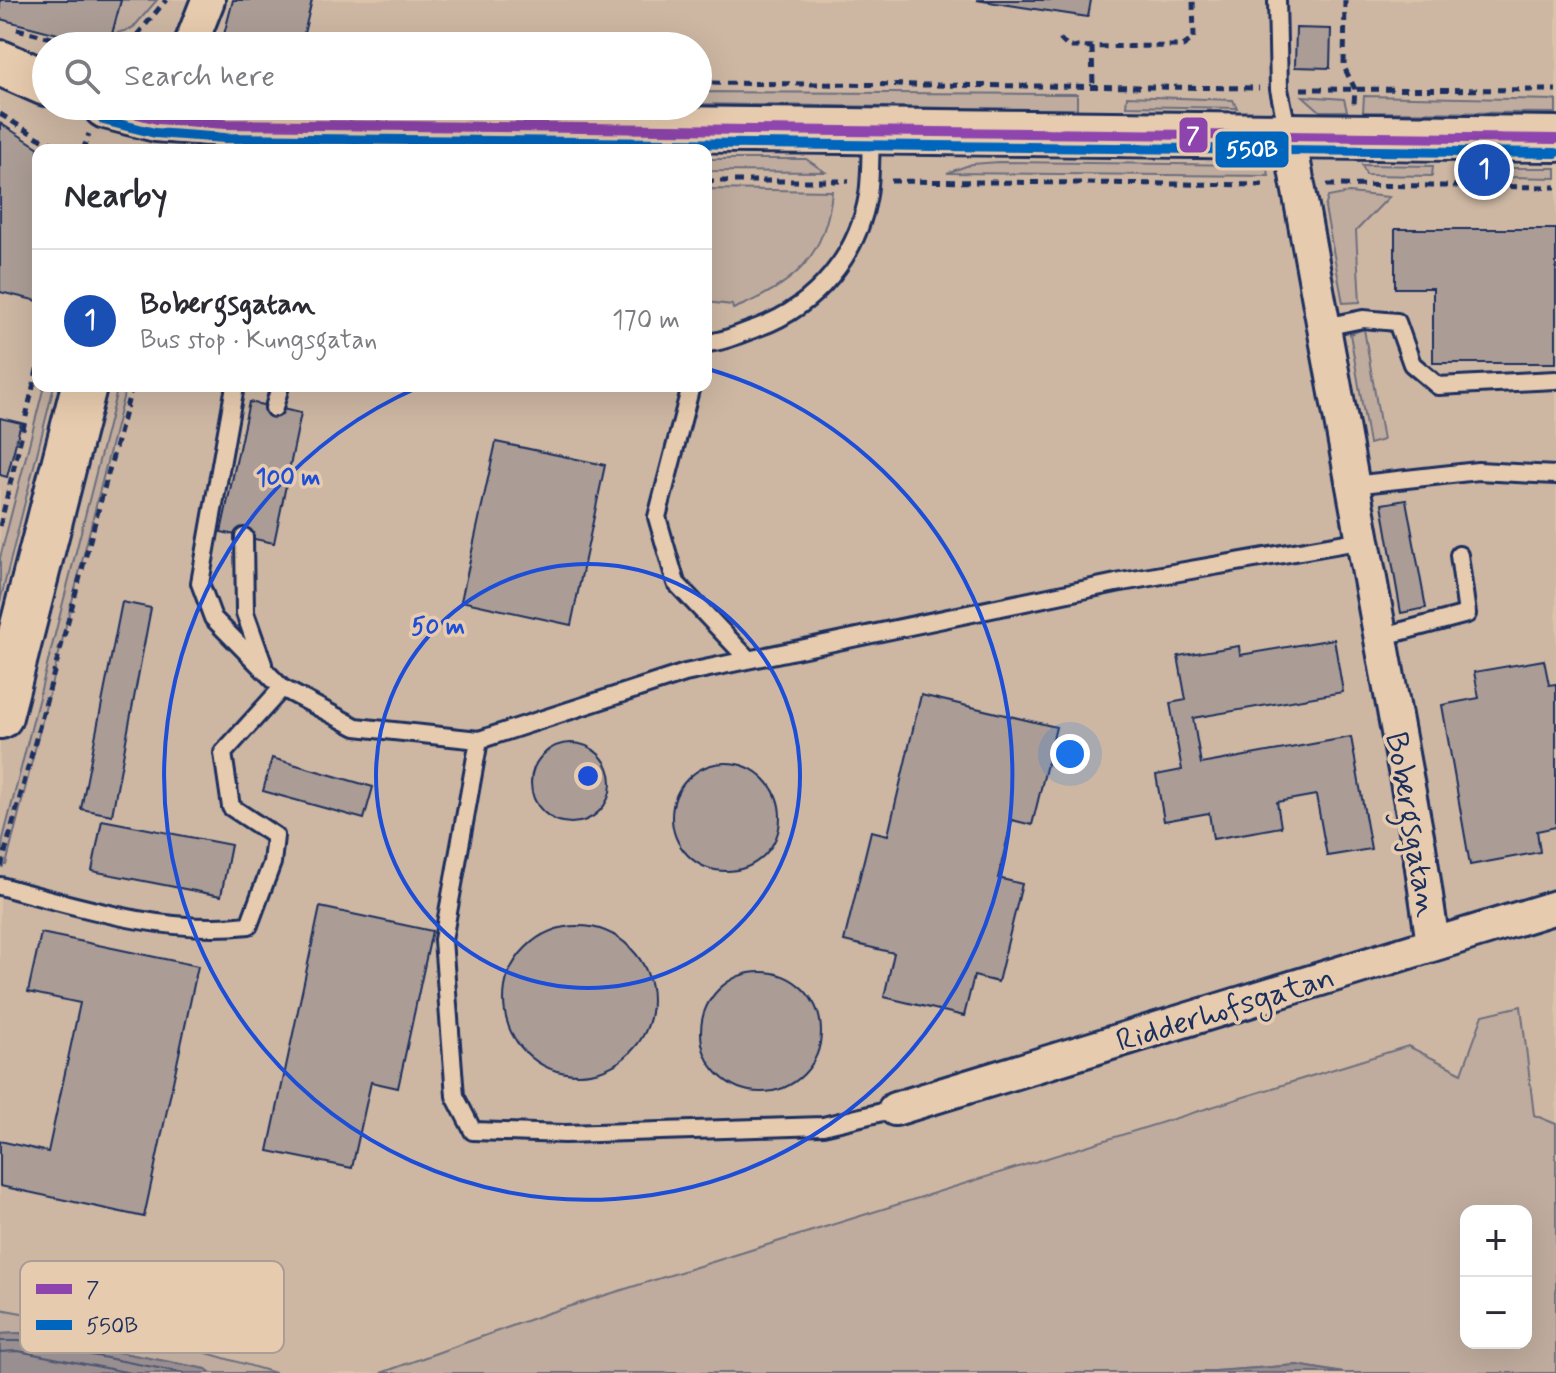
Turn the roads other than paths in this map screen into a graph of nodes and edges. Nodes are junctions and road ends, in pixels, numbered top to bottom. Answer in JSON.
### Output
{"nodes":[{"id":1,"x":208,"y":0,"type":"edge"},
{"id":2,"x":1277,"y":0,"type":"edge"},
{"id":3,"x":195,"y":32,"type":"edge"},
{"id":4,"x":7,"y":46,"type":"edge"},
{"id":5,"x":32,"y":70,"type":"edge"},
{"id":6,"x":156,"y":125,"type":"edge"},
{"id":7,"x":871,"y":131,"type":"junction"},
{"id":8,"x":1289,"y":136,"type":"junction"},
{"id":9,"x":1556,"y":139,"type":"edge"},
{"id":10,"x":1324,"y":327,"type":"junction"},
{"id":11,"x":712,"y":341,"type":"edge"},
{"id":12,"x":1556,"y":380,"type":"edge"},
{"id":13,"x":82,"y":392,"type":"edge"},
{"id":14,"x":234,"y":392,"type":"edge"},
{"id":15,"x":278,"y":392,"type":"edge"},
{"id":16,"x":689,"y":392,"type":"edge"},
{"id":17,"x":274,"y":408,"type":"dead end"},
{"id":18,"x":1556,"y":475,"type":"edge"},
{"id":19,"x":1353,"y":485,"type":"junction"},
{"id":20,"x":244,"y":537,"type":"dead end"},
{"id":21,"x":1363,"y":540,"type":"junction"},
{"id":22,"x":1459,"y":555,"type":"dead end"},
{"id":23,"x":1380,"y":637,"type":"junction"},
{"id":24,"x":748,"y":659,"type":"junction"},
{"id":25,"x":265,"y":671,"type":"junction"},
{"id":26,"x":282,"y":688,"type":"junction"},
{"id":27,"x":0,"y":716,"type":"edge"},
{"id":28,"x":479,"y":740,"type":"junction"},
{"id":29,"x":0,"y":886,"type":"edge"},
{"id":30,"x":1556,"y":907,"type":"edge"},
{"id":31,"x":1433,"y":944,"type":"junction"},
{"id":32,"x":895,"y":1109,"type":"joint"}],
"edges":[{"from":1,"to":3,"type":"street"},
{"from":2,"to":8,"type":"lane"},
{"from":4,"to":5,"type":"main road"},
{"from":6,"to":7,"type":"main road"},
{"from":7,"to":8,"type":"main road"},
{"from":7,"to":11,"type":"lane"},
{"from":8,"to":9,"type":"main road"},
{"from":8,"to":10,"type":"street","name":"Bobergsgatan"},
{"from":10,"to":12,"type":"lane"},
{"from":10,"to":19,"type":"street","name":"Bobergsgatan"},
{"from":13,"to":27,"type":"main road"},
{"from":14,"to":25,"type":"lane"},
{"from":15,"to":17,"type":"lane"},
{"from":16,"to":24,"type":"lane"},
{"from":18,"to":19,"type":"lane"},
{"from":19,"to":21,"type":"street","name":"Bobergsgatan"},
{"from":20,"to":25,"type":"lane"},
{"from":21,"to":23,"type":"street","name":"Bobergsgatan"},
{"from":21,"to":24,"type":"lane"},
{"from":22,"to":23,"type":"lane"},
{"from":23,"to":31,"type":"street","name":"Bobergsgatan"},
{"from":24,"to":28,"type":"lane"},
{"from":25,"to":26,"type":"lane"},
{"from":26,"to":28,"type":"lane"},
{"from":26,"to":29,"type":"lane"},
{"from":28,"to":32,"type":"lane"},
{"from":30,"to":31,"type":"street","name":"Ridderhofsgatan"},
{"from":31,"to":32,"type":"street","name":"Ridderhofsgatan"}]}
